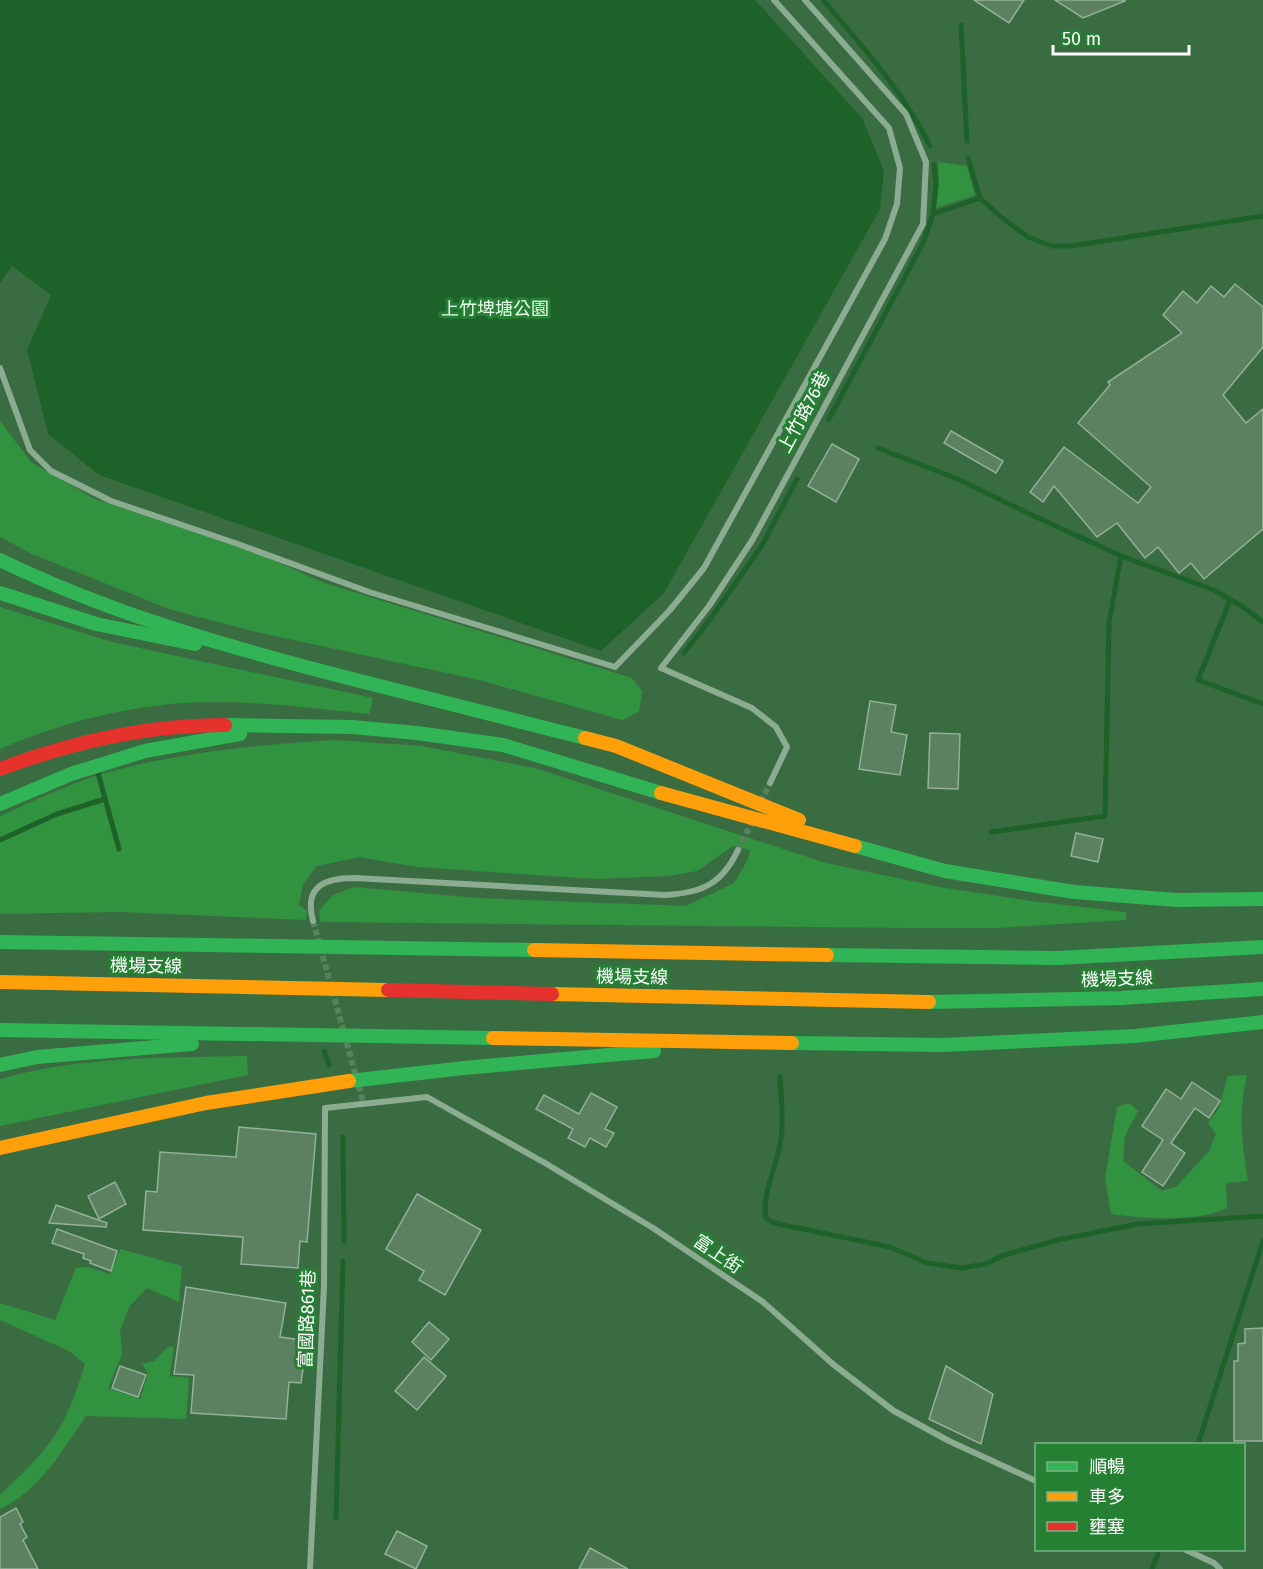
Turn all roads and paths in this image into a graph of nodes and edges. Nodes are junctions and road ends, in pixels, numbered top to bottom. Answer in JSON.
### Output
{"nodes":[{"id":1,"x":774,"y":0,"type":"edge"},
{"id":2,"x":805,"y":0,"type":"edge"},
{"id":3,"x":0,"y":368,"type":"edge"},
{"id":4,"x":0,"y":560,"type":"edge"},
{"id":5,"x":0,"y":593,"type":"edge"},
{"id":6,"x":256,"y":654,"type":"junction"},
{"id":7,"x":292,"y":725,"type":"junction"},
{"id":8,"x":0,"y":769,"type":"edge"},
{"id":9,"x":770,"y":783,"type":"tunnel mouth"},
{"id":10,"x":0,"y":804,"type":"edge"},
{"id":11,"x":738,"y":850,"type":"tunnel mouth"},
{"id":12,"x":873,"y":850,"type":"junction"},
{"id":13,"x":1263,"y":899,"type":"edge"},
{"id":14,"x":314,"y":921,"type":"tunnel mouth"},
{"id":15,"x":0,"y":942,"type":"edge"},
{"id":16,"x":1263,"y":947,"type":"edge"},
{"id":17,"x":0,"y":982,"type":"edge"},
{"id":18,"x":1263,"y":989,"type":"edge"},
{"id":19,"x":1263,"y":1022,"type":"edge"},
{"id":20,"x":0,"y":1030,"type":"edge"},
{"id":21,"x":306,"y":1035,"type":"junction"},
{"id":22,"x":757,"y":1042,"type":"junction"},
{"id":23,"x":0,"y":1065,"type":"edge"},
{"id":24,"x":364,"y":1105,"type":"joint"},
{"id":25,"x":0,"y":1148,"type":"edge"},
{"id":26,"x":1035,"y":1481,"type":"edge"},
{"id":27,"x":1187,"y":1551,"type":"edge"},
{"id":28,"x":310,"y":1569,"type":"edge"},
{"id":29,"x":1220,"y":1569,"type":"edge"}],
"edges":[{"from":1,"to":3,"type":"street"},
{"from":2,"to":9,"type":"street","name":"上竹路76巷"},
{"from":4,"to":6,"type":"highway"},
{"from":5,"to":6,"type":"highway"},
{"from":6,"to":12,"type":"highway"},
{"from":7,"to":8,"type":"highway"},
{"from":7,"to":10,"type":"highway"},
{"from":7,"to":12,"type":"highway"},
{"from":11,"to":14,"type":"street"},
{"from":12,"to":13,"type":"highway"},
{"from":15,"to":16,"type":"highway","name":"機場支線"},
{"from":17,"to":18,"type":"highway","name":"機場支線"},
{"from":19,"to":22,"type":"highway"},
{"from":20,"to":21,"type":"highway"},
{"from":21,"to":22,"type":"highway"},
{"from":21,"to":23,"type":"highway"},
{"from":22,"to":25,"type":"highway"},
{"from":24,"to":26,"type":"street","name":"富上街"},
{"from":24,"to":28,"type":"street","name":"富國路861巷"},
{"from":27,"to":29,"type":"street"}]}
